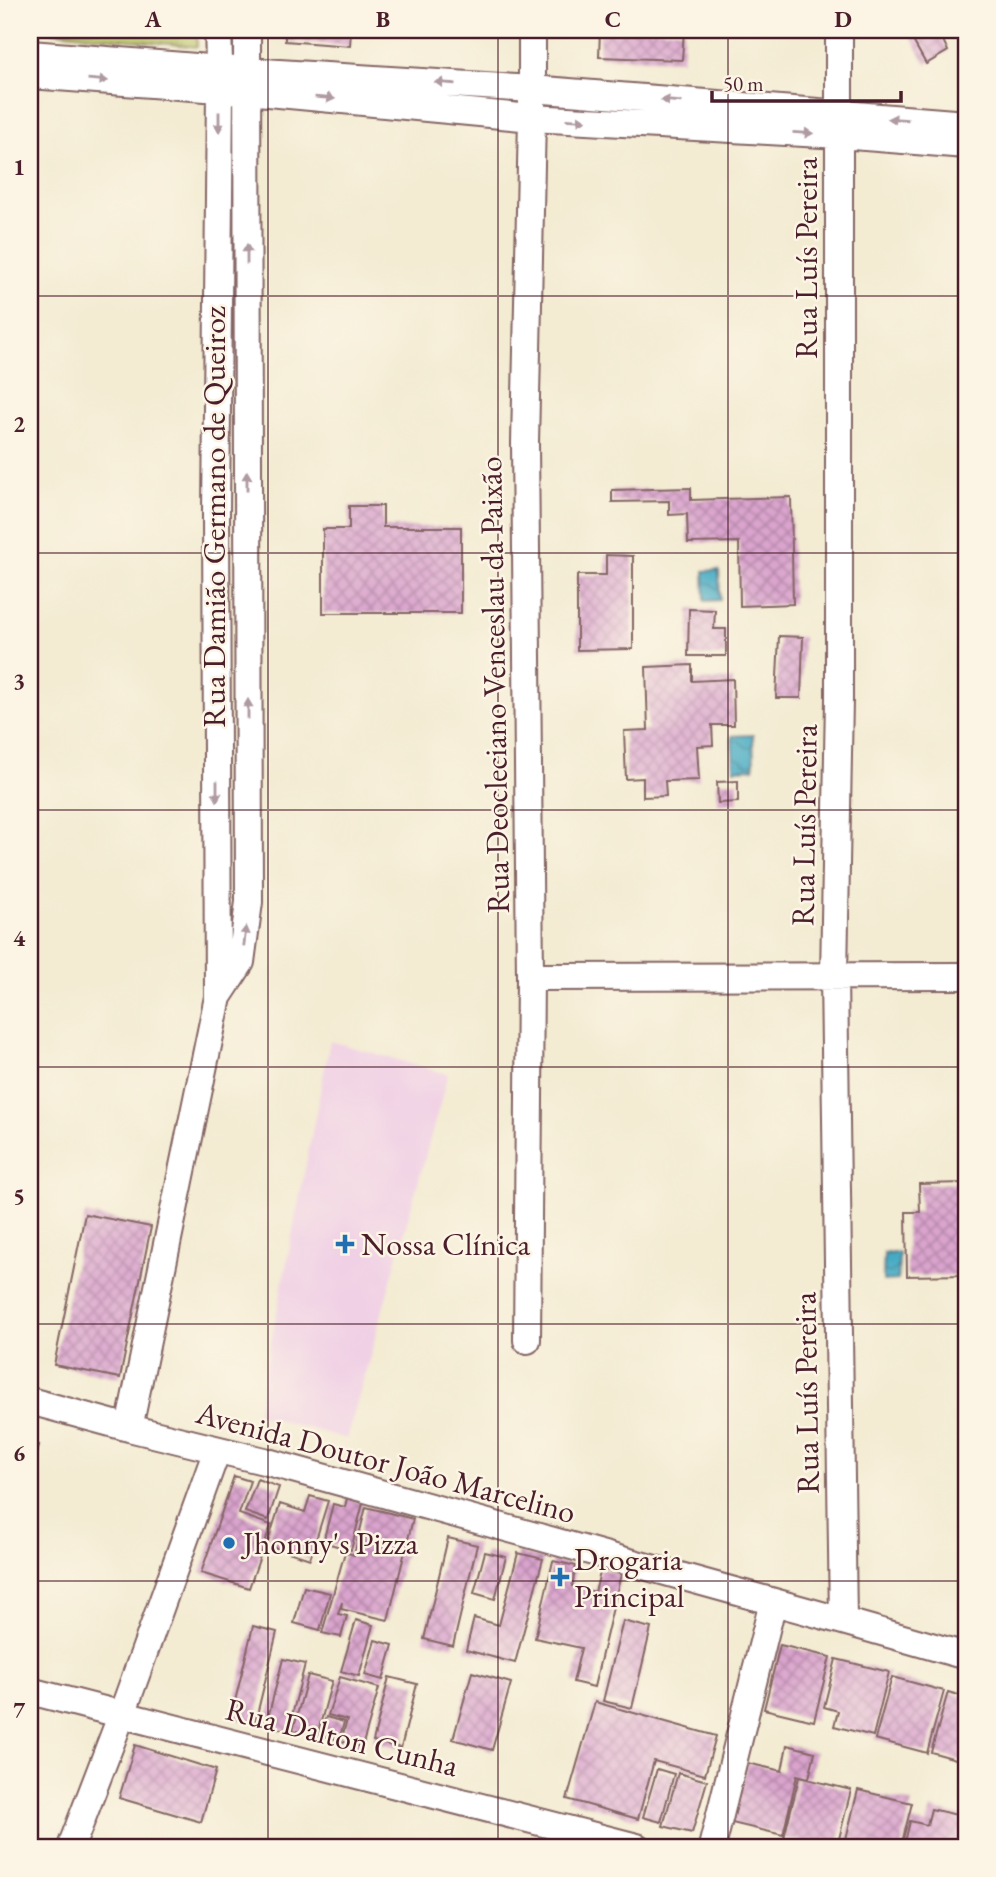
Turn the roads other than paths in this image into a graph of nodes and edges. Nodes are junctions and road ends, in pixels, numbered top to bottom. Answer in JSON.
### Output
{"nodes":[{"id":1,"x":218,"y":30,"type":"edge"},
{"id":2,"x":247,"y":30,"type":"edge"},
{"id":3,"x":532,"y":30,"type":"edge"},
{"id":4,"x":839,"y":30,"type":"edge"},
{"id":5,"x":30,"y":54,"type":"edge"},
{"id":6,"x":30,"y":75,"type":"edge"},
{"id":7,"x":220,"y":79,"type":"junction"},
{"id":8,"x":247,"y":81,"type":"junction"},
{"id":9,"x":531,"y":89,"type":"junction"},
{"id":10,"x":532,"y":118,"type":"junction"},
{"id":11,"x":966,"y":124,"type":"edge"},
{"id":12,"x":839,"y":125,"type":"junction"},
{"id":13,"x":966,"y":145,"type":"edge"},
{"id":14,"x":216,"y":513,"type":"junction"},
{"id":15,"x":247,"y":514,"type":"junction"},
{"id":16,"x":530,"y":976,"type":"junction"},
{"id":17,"x":834,"y":976,"type":"junction"},
{"id":18,"x":966,"y":976,"type":"edge"},
{"id":19,"x":218,"y":997,"type":"junction"},
{"id":20,"x":527,"y":1340,"type":"dead end"},
{"id":21,"x":30,"y":1401,"type":"edge"},
{"id":22,"x":129,"y":1428,"type":"junction"},
{"id":23,"x":217,"y":1450,"type":"junction"},
{"id":24,"x":773,"y":1602,"type":"junction"},
{"id":25,"x":843,"y":1621,"type":"junction"},
{"id":26,"x":966,"y":1656,"type":"edge"},
{"id":27,"x":30,"y":1691,"type":"edge"},
{"id":28,"x":122,"y":1714,"type":"junction"},
{"id":29,"x":71,"y":1847,"type":"edge"},
{"id":30,"x":637,"y":1847,"type":"edge"},
{"id":31,"x":712,"y":1847,"type":"edge"}],
"edges":[{"from":1,"to":7,"type":"street","name":"Rua Damião Germano de Queiroz"},
{"from":2,"to":8,"type":"street","name":"Rua Damião Germano de Queiroz"},
{"from":3,"to":9,"type":"street","name":"Rua Deocleciano Venceslau da Paixão"},
{"from":4,"to":12,"type":"street","name":"Rua Luís Pereira"},
{"from":5,"to":7,"type":"street"},
{"from":6,"to":7,"type":"street","one_way":true},
{"from":7,"to":8,"type":"street"},
{"from":7,"to":14,"type":"street","name":"Rua Damião Germano de Queiroz","one_way":true},
{"from":9,"to":8,"type":"street","one_way":true},
{"from":8,"to":10,"type":"street","one_way":true},
{"from":15,"to":8,"type":"street","name":"Rua Damião Germano de Queiroz","one_way":true},
{"from":9,"to":10,"type":"street","name":"Rua Deocleciano Venceslau da Paixão"},
{"from":12,"to":9,"type":"street","one_way":true},
{"from":10,"to":12,"type":"street","one_way":true},
{"from":10,"to":16,"type":"street","name":"Rua Deocleciano Venceslau da Paixão"},
{"from":11,"to":12,"type":"street","one_way":true},
{"from":12,"to":13,"type":"street"},
{"from":12,"to":17,"type":"street","name":"Rua Luís Pereira"},
{"from":14,"to":15,"type":"street"},
{"from":14,"to":19,"type":"street","name":"Rua Damião Germano de Queiroz","one_way":true},
{"from":19,"to":15,"type":"street","name":"Rua Damião Germano de Queiroz","one_way":true},
{"from":16,"to":17,"type":"street"},
{"from":16,"to":20,"type":"street","name":"Rua Deocleciano Venceslau da Paixão"},
{"from":17,"to":18,"type":"street"},
{"from":17,"to":25,"type":"street","name":"Rua Luís Pereira"},
{"from":19,"to":22,"type":"street","name":"Rua Damião Germano de Queiroz"},
{"from":21,"to":22,"type":"street","name":"Avenida Doutor João Marcelino"},
{"from":22,"to":23,"type":"street","name":"Avenida Doutor João Marcelino"},
{"from":23,"to":24,"type":"street","name":"Avenida Doutor João Marcelino"},
{"from":23,"to":28,"type":"street"},
{"from":24,"to":25,"type":"street","name":"Avenida Doutor João Marcelino"},
{"from":24,"to":31,"type":"street"},
{"from":25,"to":26,"type":"street","name":"Avenida Doutor João Marcelino"},
{"from":27,"to":28,"type":"street","name":"Rua Dalton Cunha"},
{"from":28,"to":29,"type":"street"},
{"from":28,"to":30,"type":"street","name":"Rua Dalton Cunha"}]}
